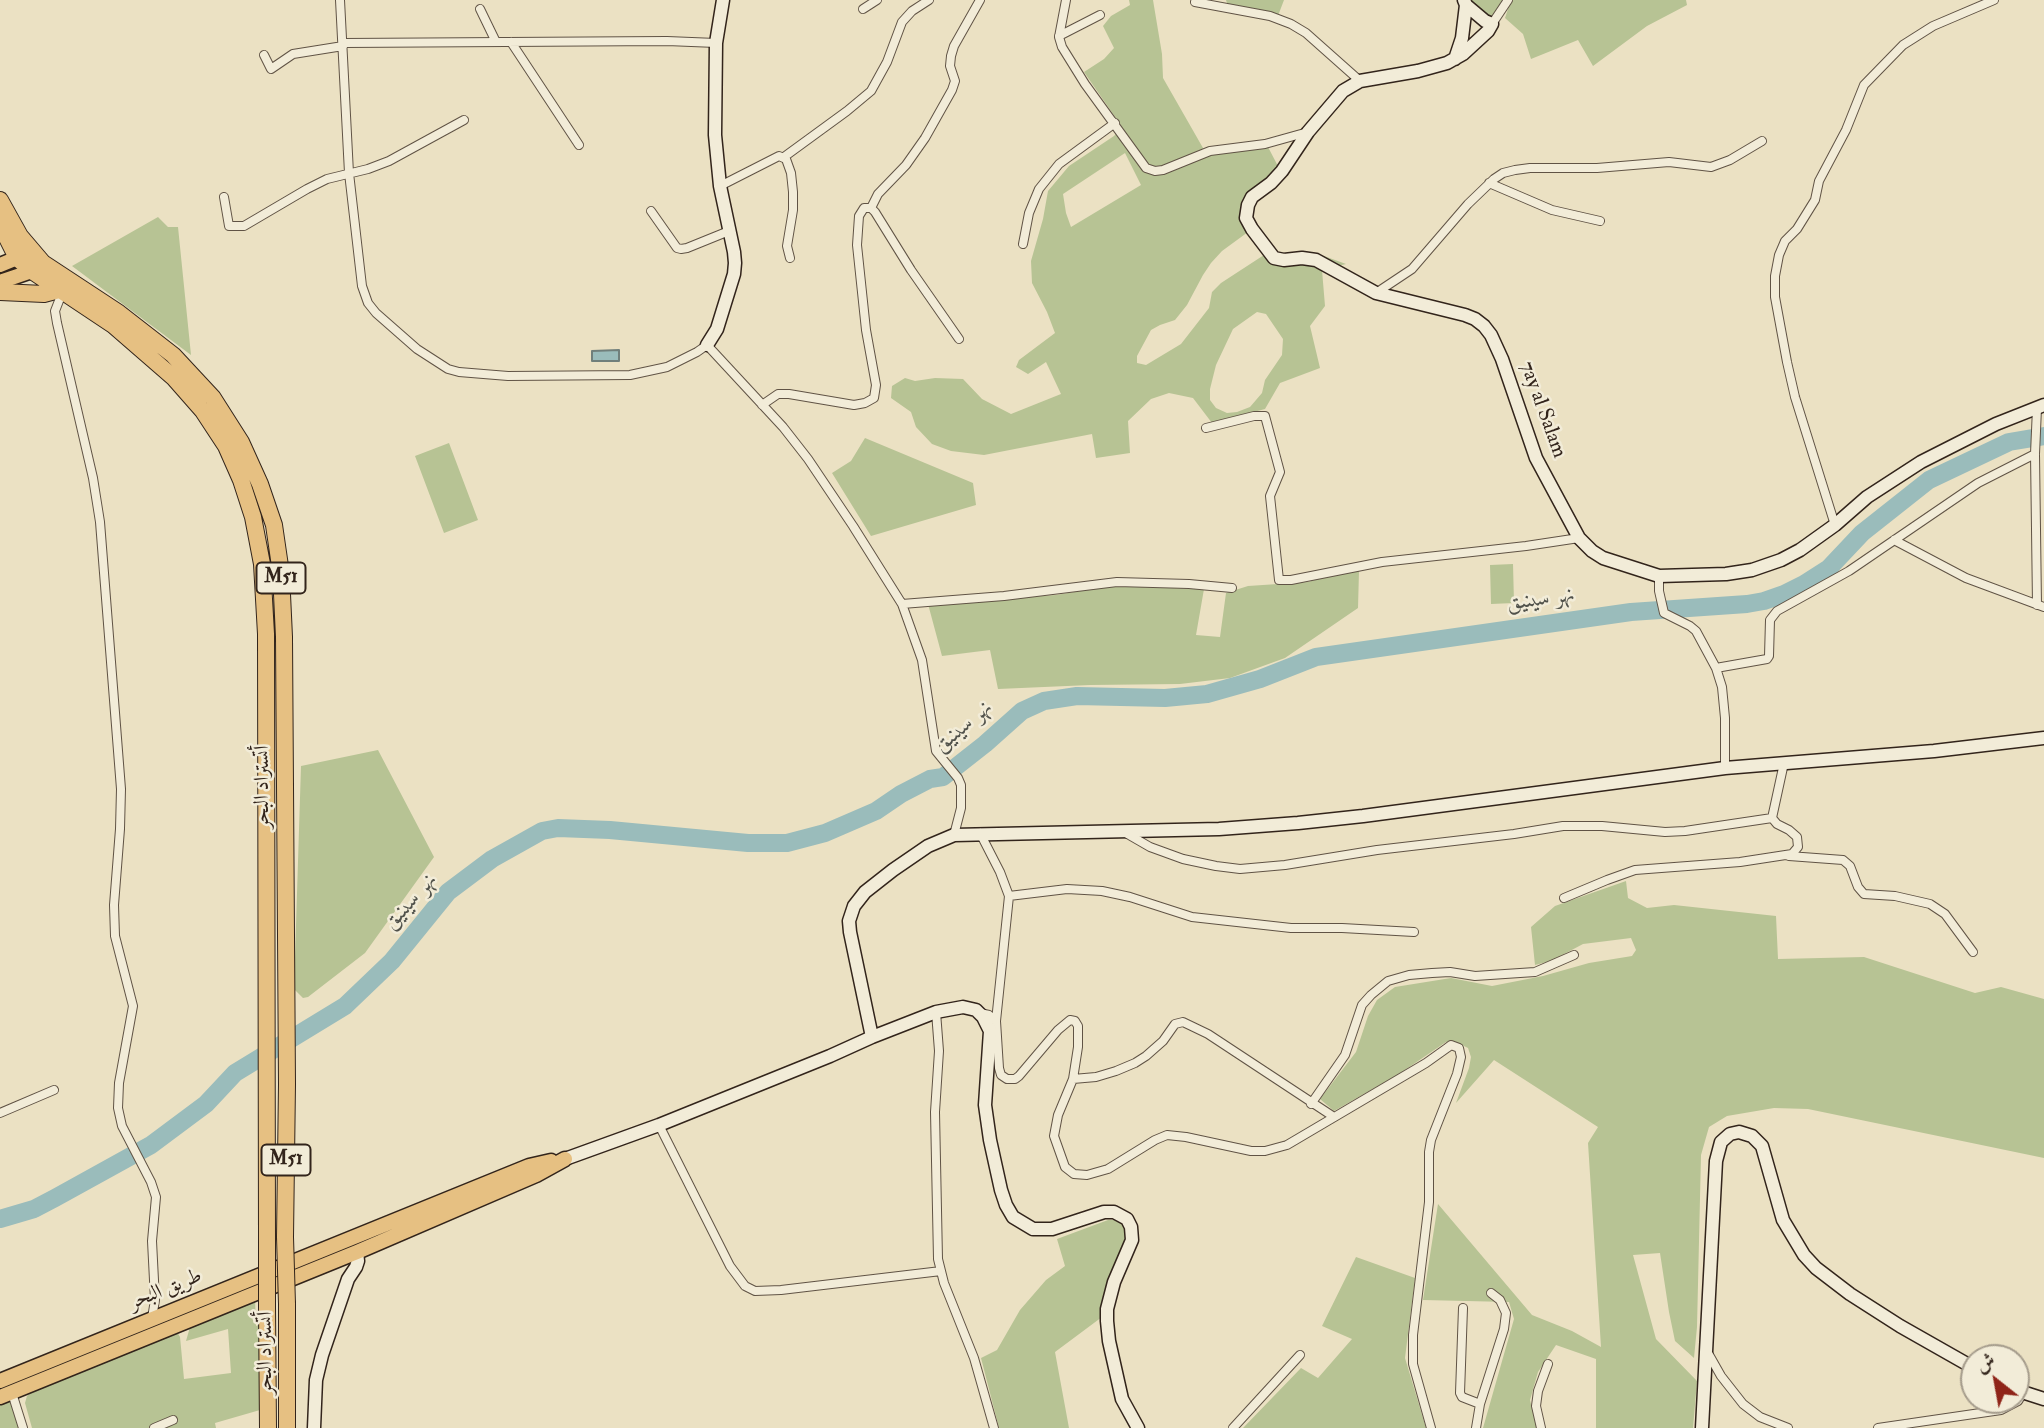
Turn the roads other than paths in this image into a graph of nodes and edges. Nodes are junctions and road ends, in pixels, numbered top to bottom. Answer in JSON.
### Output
{"nodes":[{"id":1,"x":340,"y":0,"type":"edge"},
{"id":2,"x":723,"y":0,"type":"edge"},
{"id":3,"x":877,"y":0,"type":"edge"},
{"id":4,"x":929,"y":0,"type":"edge"},
{"id":5,"x":979,"y":0,"type":"edge"},
{"id":6,"x":1066,"y":0,"type":"edge"},
{"id":7,"x":1508,"y":0,"type":"edge"},
{"id":8,"x":1994,"y":0,"type":"edge"},
{"id":9,"x":1195,"y":2,"type":"dead end"},
{"id":10,"x":1465,"y":2,"type":"edge"},
{"id":11,"x":480,"y":9,"type":"dead end"},
{"id":12,"x":863,"y":9,"type":"dead end"},
{"id":13,"x":1100,"y":15,"type":"dead end"},
{"id":14,"x":1492,"y":24,"type":"junction"},
{"id":15,"x":1059,"y":36,"type":"junction"},
{"id":16,"x":496,"y":42,"type":"junction"},
{"id":17,"x":511,"y":42,"type":"junction"},
{"id":18,"x":716,"y":43,"type":"junction"},
{"id":19,"x":343,"y":44,"type":"junction"},
{"id":20,"x":264,"y":55,"type":"dead end"},
{"id":21,"x":1455,"y":59,"type":"junction"},
{"id":22,"x":1360,"y":81,"type":"junction"},
{"id":23,"x":464,"y":120,"type":"dead end"},
{"id":24,"x":1115,"y":123,"type":"junction"},
{"id":25,"x":1308,"y":132,"type":"junction"},
{"id":26,"x":1762,"y":141,"type":"dead end"},
{"id":27,"x":579,"y":145,"type":"dead end"},
{"id":28,"x":784,"y":157,"type":"junction"},
{"id":29,"x":349,"y":173,"type":"junction"},
{"id":30,"x":1489,"y":183,"type":"junction"},
{"id":31,"x":720,"y":186,"type":"junction"},
{"id":32,"x":224,"y":197,"type":"dead end"},
{"id":33,"x":0,"y":200,"type":"edge"},
{"id":34,"x":872,"y":208,"type":"junction"},
{"id":35,"x":651,"y":211,"type":"dead end"},
{"id":36,"x":1600,"y":221,"type":"dead end"},
{"id":37,"x":0,"y":224,"type":"edge"},
{"id":38,"x":729,"y":231,"type":"junction"},
{"id":39,"x":1023,"y":244,"type":"dead end"},
{"id":40,"x":23,"y":254,"type":"junction"},
{"id":41,"x":790,"y":258,"type":"dead end"},
{"id":42,"x":0,"y":265,"type":"edge"},
{"id":43,"x":37,"y":267,"type":"junction"},
{"id":44,"x":0,"y":282,"type":"edge"},
{"id":45,"x":60,"y":291,"type":"junction"},
{"id":46,"x":0,"y":292,"type":"edge"},
{"id":47,"x":1376,"y":293,"type":"junction"},
{"id":48,"x":959,"y":339,"type":"dead end"},
{"id":49,"x":707,"y":345,"type":"junction"},
{"id":50,"x":762,"y":405,"type":"junction"},
{"id":51,"x":2039,"y":411,"type":"edge"},
{"id":52,"x":1206,"y":428,"type":"dead end"},
{"id":53,"x":2035,"y":450,"type":"junction"},
{"id":54,"x":1835,"y":525,"type":"junction"},
{"id":55,"x":1579,"y":538,"type":"junction"},
{"id":56,"x":1895,"y":540,"type":"junction"},
{"id":57,"x":1659,"y":576,"type":"junction"},
{"id":58,"x":1232,"y":588,"type":"dead end"},
{"id":59,"x":902,"y":604,"type":"junction"},
{"id":60,"x":2041,"y":606,"type":"edge"},
{"id":61,"x":1716,"y":668,"type":"junction"},
{"id":62,"x":2044,"y":738,"type":"edge"},
{"id":63,"x":1784,"y":763,"type":"junction"},
{"id":64,"x":1725,"y":768,"type":"junction"},
{"id":65,"x":1772,"y":818,"type":"junction"},
{"id":66,"x":1122,"y":830,"type":"junction"},
{"id":67,"x":980,"y":833,"type":"junction"},
{"id":68,"x":954,"y":835,"type":"junction"},
{"id":69,"x":1787,"y":856,"type":"junction"},
{"id":70,"x":1009,"y":896,"type":"junction"},
{"id":71,"x":1564,"y":898,"type":"dead end"},
{"id":72,"x":1414,"y":932,"type":"dead end"},
{"id":73,"x":1973,"y":952,"type":"dead end"},
{"id":74,"x":1574,"y":955,"type":"dead end"},
{"id":75,"x":936,"y":1012,"type":"junction"},
{"id":76,"x":980,"y":1013,"type":"junction"},
{"id":77,"x":996,"y":1021,"type":"junction"},
{"id":78,"x":872,"y":1037,"type":"junction"},
{"id":79,"x":1073,"y":1079,"type":"junction"},
{"id":80,"x":54,"y":1090,"type":"dead end"},
{"id":81,"x":1311,"y":1104,"type":"junction"},
{"id":82,"x":0,"y":1113,"type":"edge"},
{"id":83,"x":1334,"y":1117,"type":"junction"},
{"id":84,"x":659,"y":1125,"type":"junction"},
{"id":85,"x":565,"y":1159,"type":"junction"},
{"id":86,"x":348,"y":1240,"type":"junction"},
{"id":87,"x":356,"y":1252,"type":"junction"},
{"id":88,"x":333,"y":1254,"type":"junction"},
{"id":89,"x":941,"y":1271,"type":"junction"},
{"id":90,"x":348,"y":1279,"type":"junction"},
{"id":91,"x":1491,"y":1293,"type":"dead end"},
{"id":92,"x":1463,"y":1308,"type":"dead end"},
{"id":93,"x":152,"y":1318,"type":"junction"},
{"id":94,"x":1706,"y":1350,"type":"junction"},
{"id":95,"x":1300,"y":1355,"type":"dead end"},
{"id":96,"x":1960,"y":1360,"type":"edge"},
{"id":97,"x":1548,"y":1364,"type":"dead end"},
{"id":98,"x":0,"y":1381,"type":"edge"},
{"id":99,"x":6,"y":1395,"type":"edge"},
{"id":100,"x":1480,"y":1404,"type":"junction"},
{"id":101,"x":1974,"y":1414,"type":"edge"},
{"id":102,"x":173,"y":1420,"type":"dead end"},
{"id":103,"x":23,"y":1428,"type":"edge"},
{"id":104,"x":154,"y":1428,"type":"edge"},
{"id":105,"x":268,"y":1428,"type":"edge"},
{"id":106,"x":287,"y":1428,"type":"edge"},
{"id":107,"x":314,"y":1428,"type":"edge"},
{"id":108,"x":993,"y":1428,"type":"edge"},
{"id":109,"x":1138,"y":1428,"type":"edge"},
{"id":110,"x":1233,"y":1428,"type":"edge"},
{"id":111,"x":1431,"y":1428,"type":"edge"},
{"id":112,"x":1476,"y":1428,"type":"edge"},
{"id":113,"x":1541,"y":1428,"type":"edge"},
{"id":114,"x":1702,"y":1428,"type":"edge"},
{"id":115,"x":1787,"y":1428,"type":"edge"},
{"id":116,"x":1878,"y":1428,"type":"edge"}],
"edges":[{"from":1,"to":19,"type":"street"},
{"from":2,"to":18,"type":"street"},
{"from":3,"to":12,"type":"street"},
{"from":4,"to":28,"type":"street"},
{"from":5,"to":34,"type":"street"},
{"from":6,"to":15,"type":"street"},
{"from":7,"to":14,"type":"street"},
{"from":8,"to":54,"type":"street"},
{"from":9,"to":22,"type":"street"},
{"from":10,"to":14,"type":"street"},
{"from":10,"to":21,"type":"street"},
{"from":11,"to":16,"type":"street"},
{"from":13,"to":15,"type":"street"},
{"from":14,"to":21,"type":"street"},
{"from":15,"to":24,"type":"street"},
{"from":16,"to":17,"type":"street"},
{"from":16,"to":19,"type":"street"},
{"from":17,"to":18,"type":"street"},
{"from":17,"to":27,"type":"street"},
{"from":18,"to":31,"type":"street"},
{"from":19,"to":20,"type":"street"},
{"from":19,"to":29,"type":"street"},
{"from":21,"to":22,"type":"street","name":"7ay al Salam"},
{"from":22,"to":25,"type":"street","name":"7ay al Salam"},
{"from":23,"to":29,"type":"street"},
{"from":24,"to":25,"type":"street"},
{"from":24,"to":39,"type":"street"},
{"from":25,"to":47,"type":"street","name":"7ay al Salam"},
{"from":26,"to":30,"type":"street"},
{"from":28,"to":31,"type":"street"},
{"from":28,"to":41,"type":"street"},
{"from":29,"to":32,"type":"street"},
{"from":29,"to":49,"type":"street"},
{"from":30,"to":36,"type":"street"},
{"from":30,"to":47,"type":"street"},
{"from":31,"to":38,"type":"street"},
{"from":33,"to":40,"type":"highway"},
{"from":34,"to":48,"type":"street"},
{"from":34,"to":50,"type":"street"},
{"from":35,"to":38,"type":"street"},
{"from":37,"to":40,"type":"highway"},
{"from":38,"to":49,"type":"street"},
{"from":40,"to":42,"type":"main road"},
{"from":40,"to":43,"type":"highway"},
{"from":43,"to":44,"type":"main road"},
{"from":43,"to":45,"type":"highway","name":"أتستراد البحر","number":"M51"},
{"from":43,"to":106,"type":"highway","name":"أتستراد البحر","number":"M51","bridge":true},
{"from":45,"to":46,"type":"highway"},
{"from":45,"to":93,"type":"street"},
{"from":45,"to":105,"type":"highway","name":"أتستراد البحر","number":"M51","bridge":true},
{"from":47,"to":55,"type":"street","name":"7ay al Salam"},
{"from":49,"to":50,"type":"street"},
{"from":50,"to":59,"type":"street"},
{"from":51,"to":53,"type":"street"},
{"from":51,"to":54,"type":"street","name":"7ay al Salam"},
{"from":52,"to":55,"type":"street"},
{"from":53,"to":56,"type":"street"},
{"from":53,"to":60,"type":"street"},
{"from":54,"to":57,"type":"street","name":"7ay al Salam"},
{"from":55,"to":57,"type":"street","name":"7ay al Salam"},
{"from":56,"to":60,"type":"street"},
{"from":56,"to":61,"type":"street"},
{"from":57,"to":61,"type":"street"},
{"from":58,"to":59,"type":"street"},
{"from":59,"to":68,"type":"street"},
{"from":61,"to":64,"type":"street"},
{"from":62,"to":63,"type":"street"},
{"from":63,"to":64,"type":"street"},
{"from":63,"to":65,"type":"street"},
{"from":64,"to":66,"type":"street"},
{"from":65,"to":66,"type":"street"},
{"from":65,"to":69,"type":"street"},
{"from":66,"to":67,"type":"street"},
{"from":67,"to":68,"type":"street"},
{"from":67,"to":70,"type":"street"},
{"from":68,"to":78,"type":"street"},
{"from":69,"to":71,"type":"street"},
{"from":69,"to":73,"type":"street"},
{"from":70,"to":72,"type":"street"},
{"from":70,"to":77,"type":"street"},
{"from":74,"to":81,"type":"street"},
{"from":75,"to":76,"type":"street"},
{"from":75,"to":78,"type":"street"},
{"from":75,"to":89,"type":"street"},
{"from":76,"to":77,"type":"street"},
{"from":76,"to":109,"type":"street"},
{"from":77,"to":79,"type":"street"},
{"from":78,"to":84,"type":"street"},
{"from":79,"to":81,"type":"street"},
{"from":79,"to":83,"type":"street"},
{"from":80,"to":82,"type":"street"},
{"from":81,"to":83,"type":"street"},
{"from":83,"to":111,"type":"street"},
{"from":84,"to":85,"type":"street"},
{"from":84,"to":89,"type":"street"},
{"from":85,"to":86,"type":"main road","name":"طريق البحر"},
{"from":85,"to":87,"type":"main road"},
{"from":86,"to":87,"type":"main road"},
{"from":86,"to":88,"type":"main road","name":"طريق البحر"},
{"from":87,"to":88,"type":"main road"},
{"from":87,"to":90,"type":"street"},
{"from":88,"to":90,"type":"street"},
{"from":88,"to":93,"type":"main road","name":"طريق البحر"},
{"from":88,"to":99,"type":"main road"},
{"from":89,"to":108,"type":"street"},
{"from":90,"to":107,"type":"street"},
{"from":91,"to":100,"type":"street"},
{"from":92,"to":100,"type":"street"},
{"from":93,"to":98,"type":"main road","name":"طريق البحر"},
{"from":94,"to":96,"type":"street"},
{"from":94,"to":114,"type":"street"},
{"from":94,"to":115,"type":"street"},
{"from":95,"to":110,"type":"street"},
{"from":97,"to":113,"type":"street"},
{"from":99,"to":103,"type":"street"},
{"from":100,"to":112,"type":"street"},
{"from":101,"to":116,"type":"street"},
{"from":102,"to":104,"type":"street"}]}
